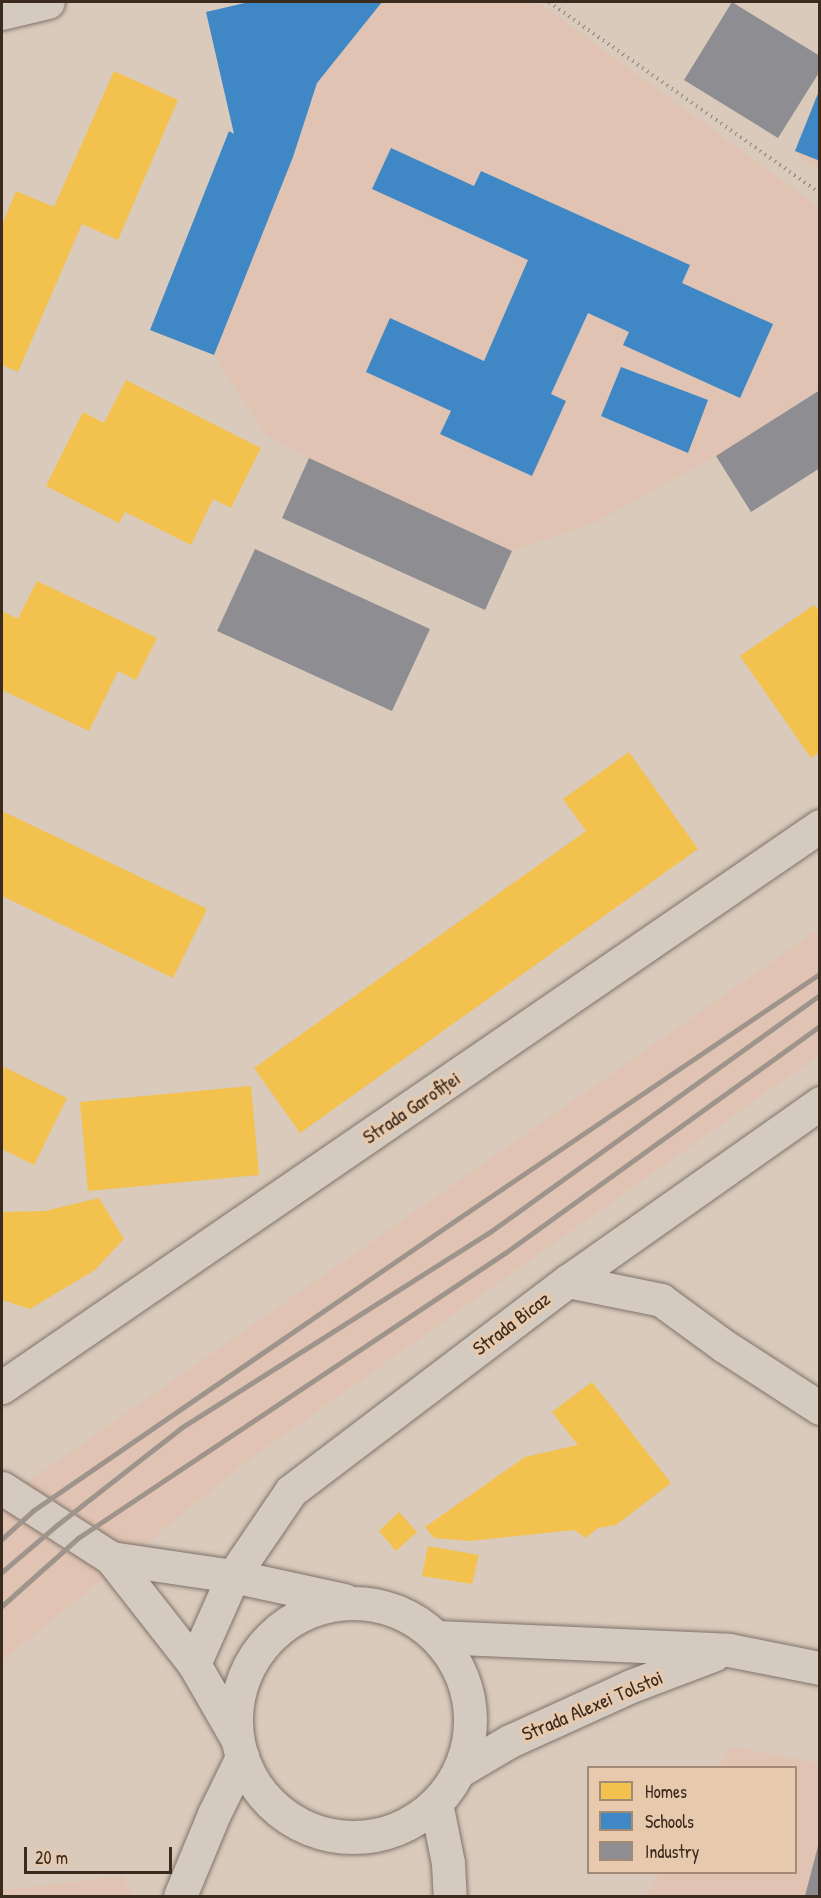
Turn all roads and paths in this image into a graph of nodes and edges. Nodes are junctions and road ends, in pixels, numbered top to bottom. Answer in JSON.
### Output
{"nodes":[{"id":1,"x":48,"y":2,"type":"edge"},
{"id":2,"x":549,"y":2,"type":"edge"},
{"id":3,"x":2,"y":13,"type":"edge"},
{"id":4,"x":819,"y":193,"type":"edge"},
{"id":5,"x":819,"y":826,"type":"edge"},
{"id":6,"x":819,"y":1103,"type":"edge"},
{"id":7,"x":568,"y":1281,"type":"junction"},
{"id":8,"x":2,"y":1386,"type":"edge"},
{"id":9,"x":819,"y":1408,"type":"edge"},
{"id":10,"x":2,"y":1488,"type":"edge"},
{"id":11,"x":111,"y":1558,"type":"junction"},
{"id":12,"x":233,"y":1576,"type":"junction"},
{"id":13,"x":352,"y":1602,"type":"junction"},
{"id":14,"x":437,"y":1637,"type":"junction"},
{"id":15,"x":729,"y":1650,"type":"junction"},
{"id":16,"x":194,"y":1664,"type":"junction"},
{"id":17,"x":819,"y":1668,"type":"edge"},
{"id":18,"x":240,"y":1748,"type":"junction"},
{"id":19,"x":459,"y":1771,"type":"junction"},
{"id":20,"x":436,"y":1803,"type":"junction"},
{"id":21,"x":180,"y":1896,"type":"edge"},
{"id":22,"x":450,"y":1896,"type":"edge"}],
"edges":[{"from":1,"to":3,"type":"street"},
{"from":2,"to":4,"type":"path"},
{"from":5,"to":8,"type":"street","name":"Strada Garofiței"},
{"from":6,"to":7,"type":"street","name":"Strada Bicaz"},
{"from":7,"to":9,"type":"street"},
{"from":7,"to":12,"type":"street","name":"Strada Bicaz"},
{"from":10,"to":11,"type":"street","name":"Strada Alexei Tolstoi"},
{"from":11,"to":12,"type":"street","name":"Strada Alexei Tolstoi"},
{"from":11,"to":16,"type":"street","name":"Strada Alexei Tolstoi"},
{"from":12,"to":13,"type":"street","name":"Strada Alexei Tolstoi"},
{"from":12,"to":16,"type":"street","name":"Strada Bicaz"},
{"from":13,"to":14,"type":"street","name":"Strada Alexei Tolstoi"},
{"from":13,"to":18,"type":"street","name":"Strada Alexei Tolstoi"},
{"from":14,"to":15,"type":"street","name":"Strada Alexei Tolstoi"},
{"from":14,"to":19,"type":"street","name":"Strada Alexei Tolstoi"},
{"from":15,"to":17,"type":"street","name":"Strada Alexei Tolstoi"},
{"from":15,"to":19,"type":"street","name":"Strada Alexei Tolstoi"},
{"from":16,"to":18,"type":"street","name":"Strada Alexei Tolstoi"},
{"from":18,"to":20,"type":"street","name":"Strada Alexei Tolstoi"},
{"from":18,"to":21,"type":"street"},
{"from":19,"to":20,"type":"street","name":"Strada Alexei Tolstoi"},
{"from":20,"to":22,"type":"street"}]}
